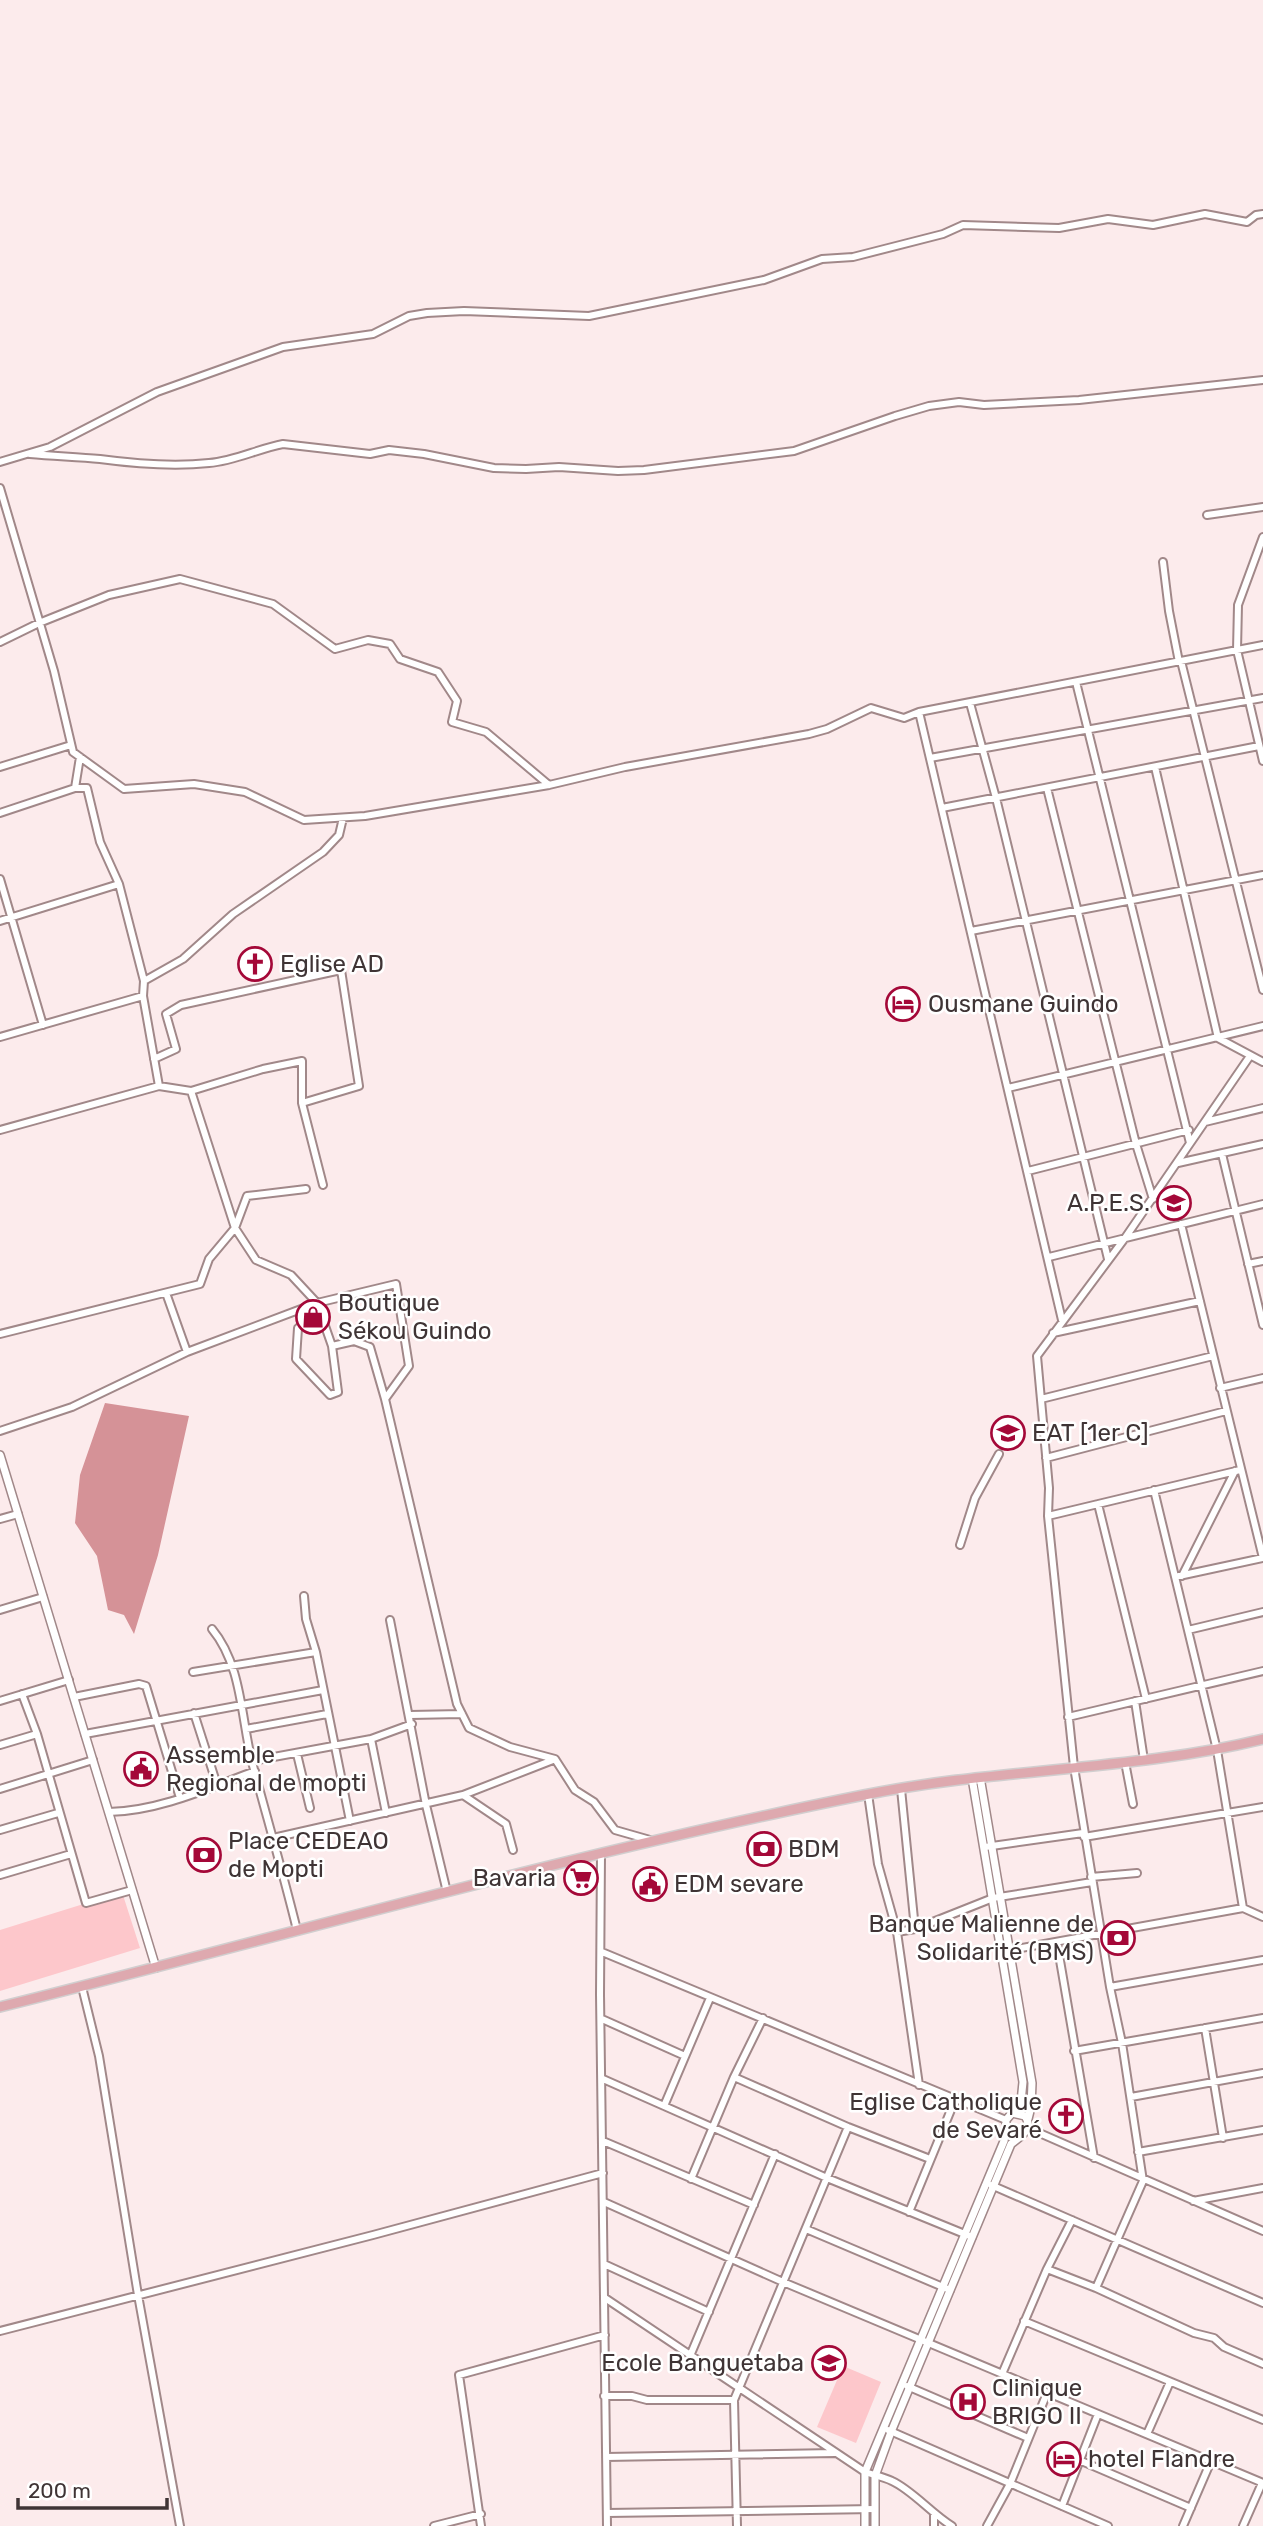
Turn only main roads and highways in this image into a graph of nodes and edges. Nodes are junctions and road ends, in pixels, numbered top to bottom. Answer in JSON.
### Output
{"nodes":[{"id":1,"x":1263,"y":1739,"type":"edge"},
{"id":2,"x":0,"y":2007,"type":"edge"}],
"edges":[{"from":1,"to":2,"type":"main road"}]}
